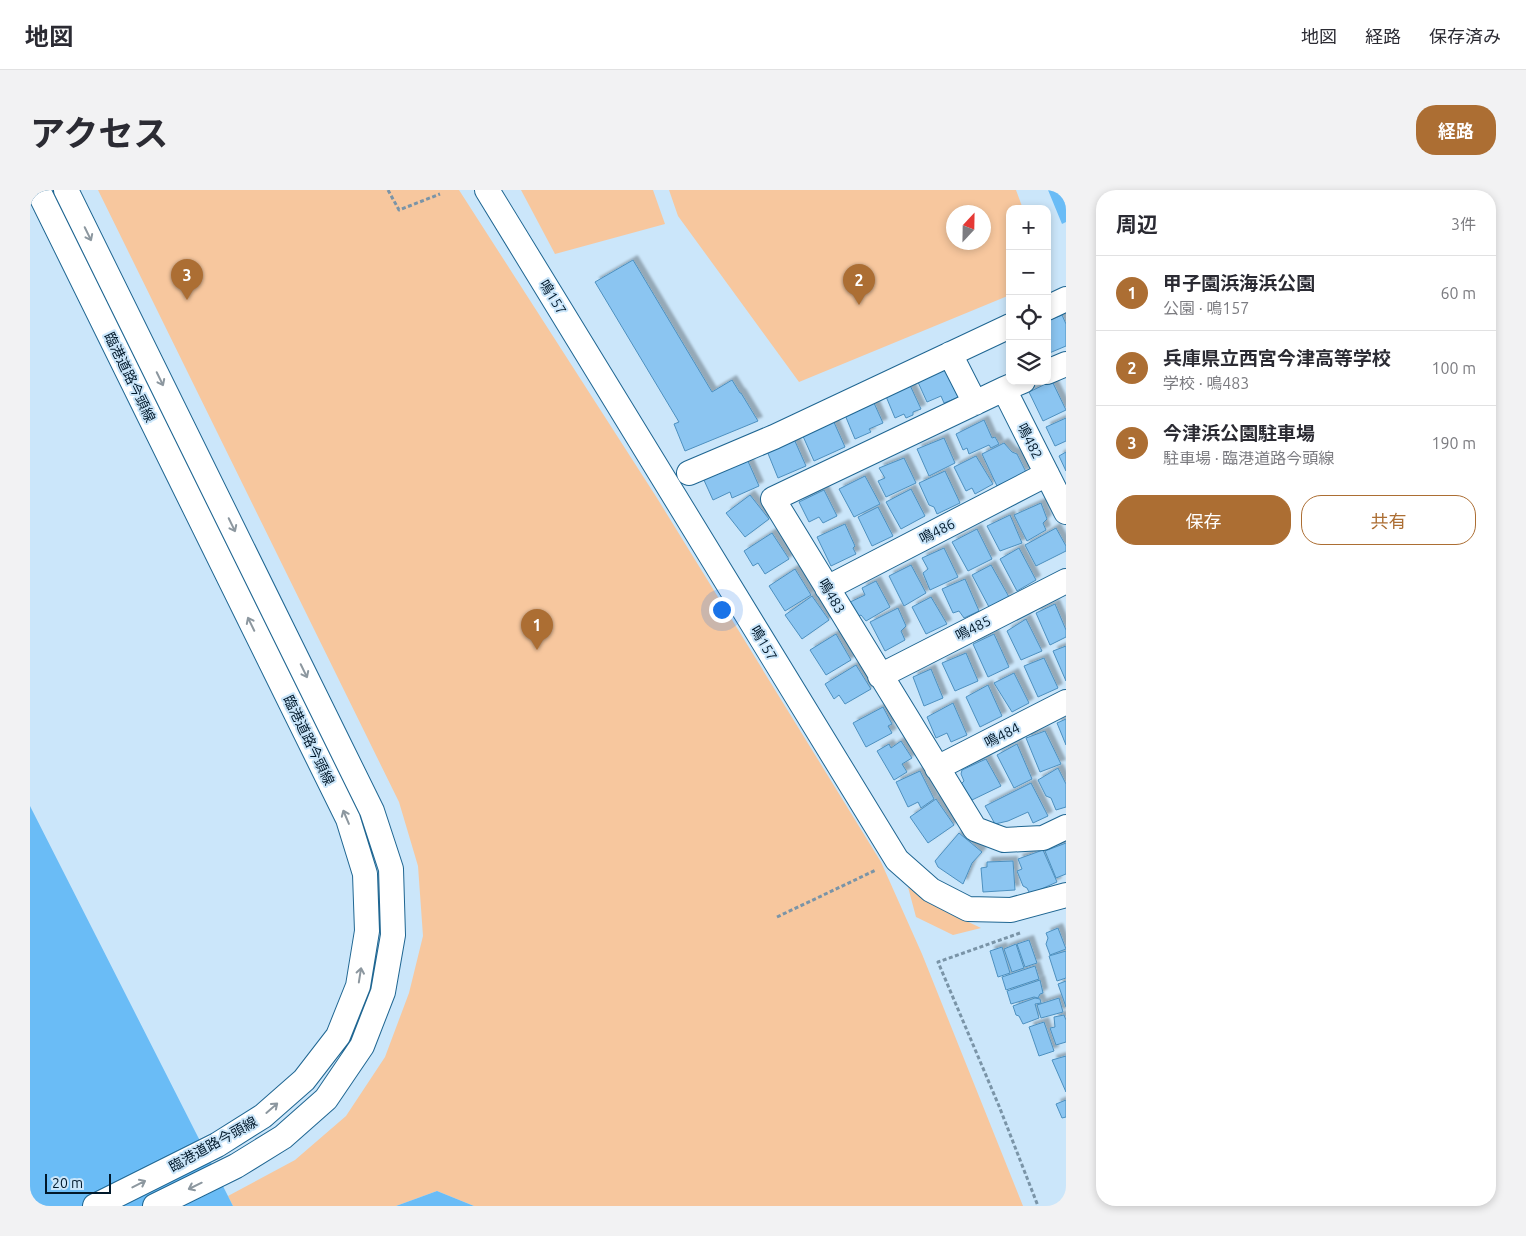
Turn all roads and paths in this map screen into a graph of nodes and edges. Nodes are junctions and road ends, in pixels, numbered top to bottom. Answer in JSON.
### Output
{"nodes":[{"id":1,"x":38,"y":190,"type":"edge"},
{"id":2,"x":66,"y":190,"type":"edge"},
{"id":3,"x":388,"y":190,"type":"edge"},
{"id":4,"x":487,"y":190,"type":"edge"},
{"id":5,"x":440,"y":194,"type":"dead end"},
{"id":6,"x":1066,"y":299,"type":"edge"},
{"id":7,"x":1051,"y":306,"type":"edge"},
{"id":8,"x":1006,"y":328,"type":"edge"},
{"id":9,"x":950,"y":354,"type":"junction"},
{"id":10,"x":1066,"y":364,"type":"edge"},
{"id":11,"x":1051,"y":370,"type":"edge"},
{"id":12,"x":1014,"y":385,"type":"edge"},
{"id":13,"x":974,"y":403,"type":"junction"},
{"id":14,"x":689,"y":473,"type":"dead end"},
{"id":15,"x":1047,"y":474,"type":"junction"},
{"id":16,"x":1066,"y":512,"type":"edge"},
{"id":17,"x":1066,"y":581,"type":"edge"},
{"id":18,"x":827,"y":588,"type":"junction"},
{"id":19,"x":880,"y":676,"type":"junction"},
{"id":20,"x":1066,"y":702,"type":"edge"},
{"id":21,"x":937,"y":768,"type":"junction"},
{"id":22,"x":1066,"y":828,"type":"edge"},
{"id":23,"x":897,"y":860,"type":"junction"},
{"id":24,"x":1066,"y":895,"type":"edge"},
{"id":25,"x":777,"y":917,"type":"dead end"},
{"id":26,"x":1020,"y":933,"type":"dead end"},
{"id":27,"x":95,"y":1206,"type":"edge"},
{"id":28,"x":155,"y":1206,"type":"edge"},
{"id":29,"x":1038,"y":1206,"type":"edge"}],
"edges":[{"from":27,"to":1,"type":"street","name":"臨港道路今頭線","one_way":true},
{"from":2,"to":28,"type":"street","name":"臨港道路今頭線","one_way":true},
{"from":3,"to":5,"type":"path"},
{"from":4,"to":23,"type":"street","name":"鳴157"},
{"from":6,"to":7,"type":"street"},
{"from":8,"to":9,"type":"street"},
{"from":9,"to":13,"type":"street"},
{"from":9,"to":14,"type":"street"},
{"from":10,"to":11,"type":"street"},
{"from":12,"to":13,"type":"street","name":"鳴483"},
{"from":12,"to":15,"type":"street","name":"鳴482"},
{"from":13,"to":18,"type":"street","name":"鳴483"},
{"from":15,"to":16,"type":"street","name":"鳴482"},
{"from":15,"to":18,"type":"street","name":"鳴486"},
{"from":17,"to":19,"type":"street","name":"鳴485"},
{"from":18,"to":19,"type":"street","name":"鳴483"},
{"from":19,"to":21,"type":"street","name":"鳴483"},
{"from":20,"to":21,"type":"street","name":"鳴484"},
{"from":21,"to":22,"type":"street","name":"鳴483"},
{"from":23,"to":24,"type":"street","name":"鳴157"},
{"from":23,"to":25,"type":"path"},
{"from":26,"to":29,"type":"path"}]}
